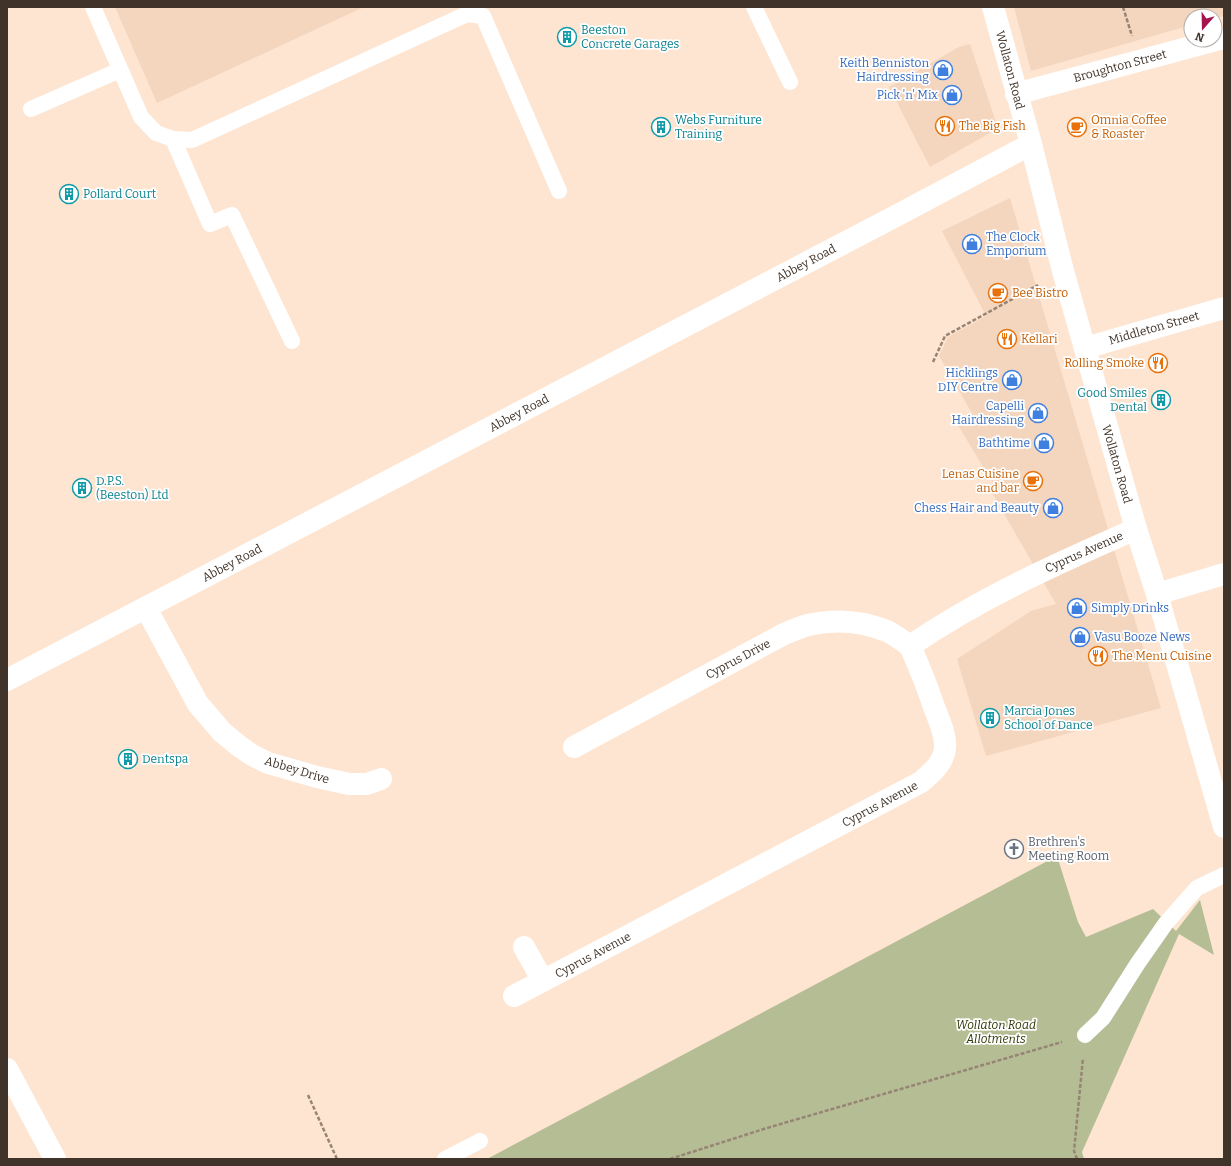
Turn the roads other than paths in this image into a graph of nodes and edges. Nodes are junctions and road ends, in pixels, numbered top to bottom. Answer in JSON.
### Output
{"nodes":[{"id":1,"x":93,"y":7,"type":"edge"},
{"id":2,"x":754,"y":7,"type":"edge"},
{"id":3,"x":993,"y":7,"type":"edge"},
{"id":4,"x":1224,"y":38,"type":"edge"},
{"id":5,"x":120,"y":70,"type":"junction"},
{"id":6,"x":790,"y":82,"type":"dead end"},
{"id":7,"x":1016,"y":94,"type":"junction"},
{"id":8,"x":32,"y":109,"type":"dead end"},
{"id":9,"x":173,"y":139,"type":"junction"},
{"id":10,"x":1031,"y":144,"type":"junction"},
{"id":11,"x":559,"y":191,"type":"dead end"},
{"id":12,"x":1224,"y":308,"type":"edge"},
{"id":13,"x":292,"y":340,"type":"dead end"},
{"id":14,"x":1085,"y":348,"type":"junction"},
{"id":15,"x":1136,"y":529,"type":"junction"},
{"id":16,"x":1224,"y":574,"type":"edge"},
{"id":17,"x":1157,"y":594,"type":"junction"},
{"id":18,"x":146,"y":608,"type":"junction"},
{"id":19,"x":910,"y":646,"type":"junction"},
{"id":20,"x":7,"y":680,"type":"edge"},
{"id":21,"x":574,"y":747,"type":"dead end"},
{"id":22,"x":381,"y":779,"type":"dead end"},
{"id":23,"x":1224,"y":826,"type":"edge"},
{"id":24,"x":1224,"y":875,"type":"edge"},
{"id":25,"x":524,"y":947,"type":"dead end"},
{"id":26,"x":543,"y":981,"type":"junction"},
{"id":27,"x":514,"y":996,"type":"dead end"},
{"id":28,"x":1085,"y":1035,"type":"road end"},
{"id":29,"x":7,"y":1069,"type":"edge"},
{"id":30,"x":480,"y":1141,"type":"dead end"},
{"id":31,"x":55,"y":1159,"type":"edge"},
{"id":32,"x":445,"y":1159,"type":"edge"}],
"edges":[{"from":1,"to":5,"type":"lane"},
{"from":2,"to":6,"type":"lane"},
{"from":3,"to":7,"type":"street","name":"Wollaton Road"},
{"from":4,"to":7,"type":"street","name":"Broughton Street"},
{"from":5,"to":8,"type":"lane"},
{"from":5,"to":9,"type":"lane"},
{"from":7,"to":10,"type":"street","name":"Wollaton Road"},
{"from":9,"to":11,"type":"lane"},
{"from":9,"to":13,"type":"lane"},
{"from":10,"to":14,"type":"street","name":"Wollaton Road"},
{"from":10,"to":18,"type":"street","name":"Abbey Road"},
{"from":12,"to":14,"type":"street","name":"Middleton Street"},
{"from":14,"to":15,"type":"street","name":"Wollaton Road"},
{"from":15,"to":17,"type":"street","name":"Wollaton Road"},
{"from":15,"to":19,"type":"street","name":"Cyprus Avenue"},
{"from":16,"to":17,"type":"street"},
{"from":17,"to":23,"type":"street","name":"Wollaton Road"},
{"from":18,"to":20,"type":"street","name":"Abbey Road"},
{"from":18,"to":22,"type":"street","name":"Abbey Drive"},
{"from":19,"to":21,"type":"street","name":"Cyprus Drive"},
{"from":19,"to":26,"type":"street","name":"Cyprus Avenue"},
{"from":24,"to":28,"type":"lane"},
{"from":25,"to":26,"type":"street","name":"Cyprus Avenue"},
{"from":26,"to":27,"type":"street","name":"Cyprus Avenue"},
{"from":29,"to":31,"type":"street"},
{"from":30,"to":32,"type":"lane"}]}
